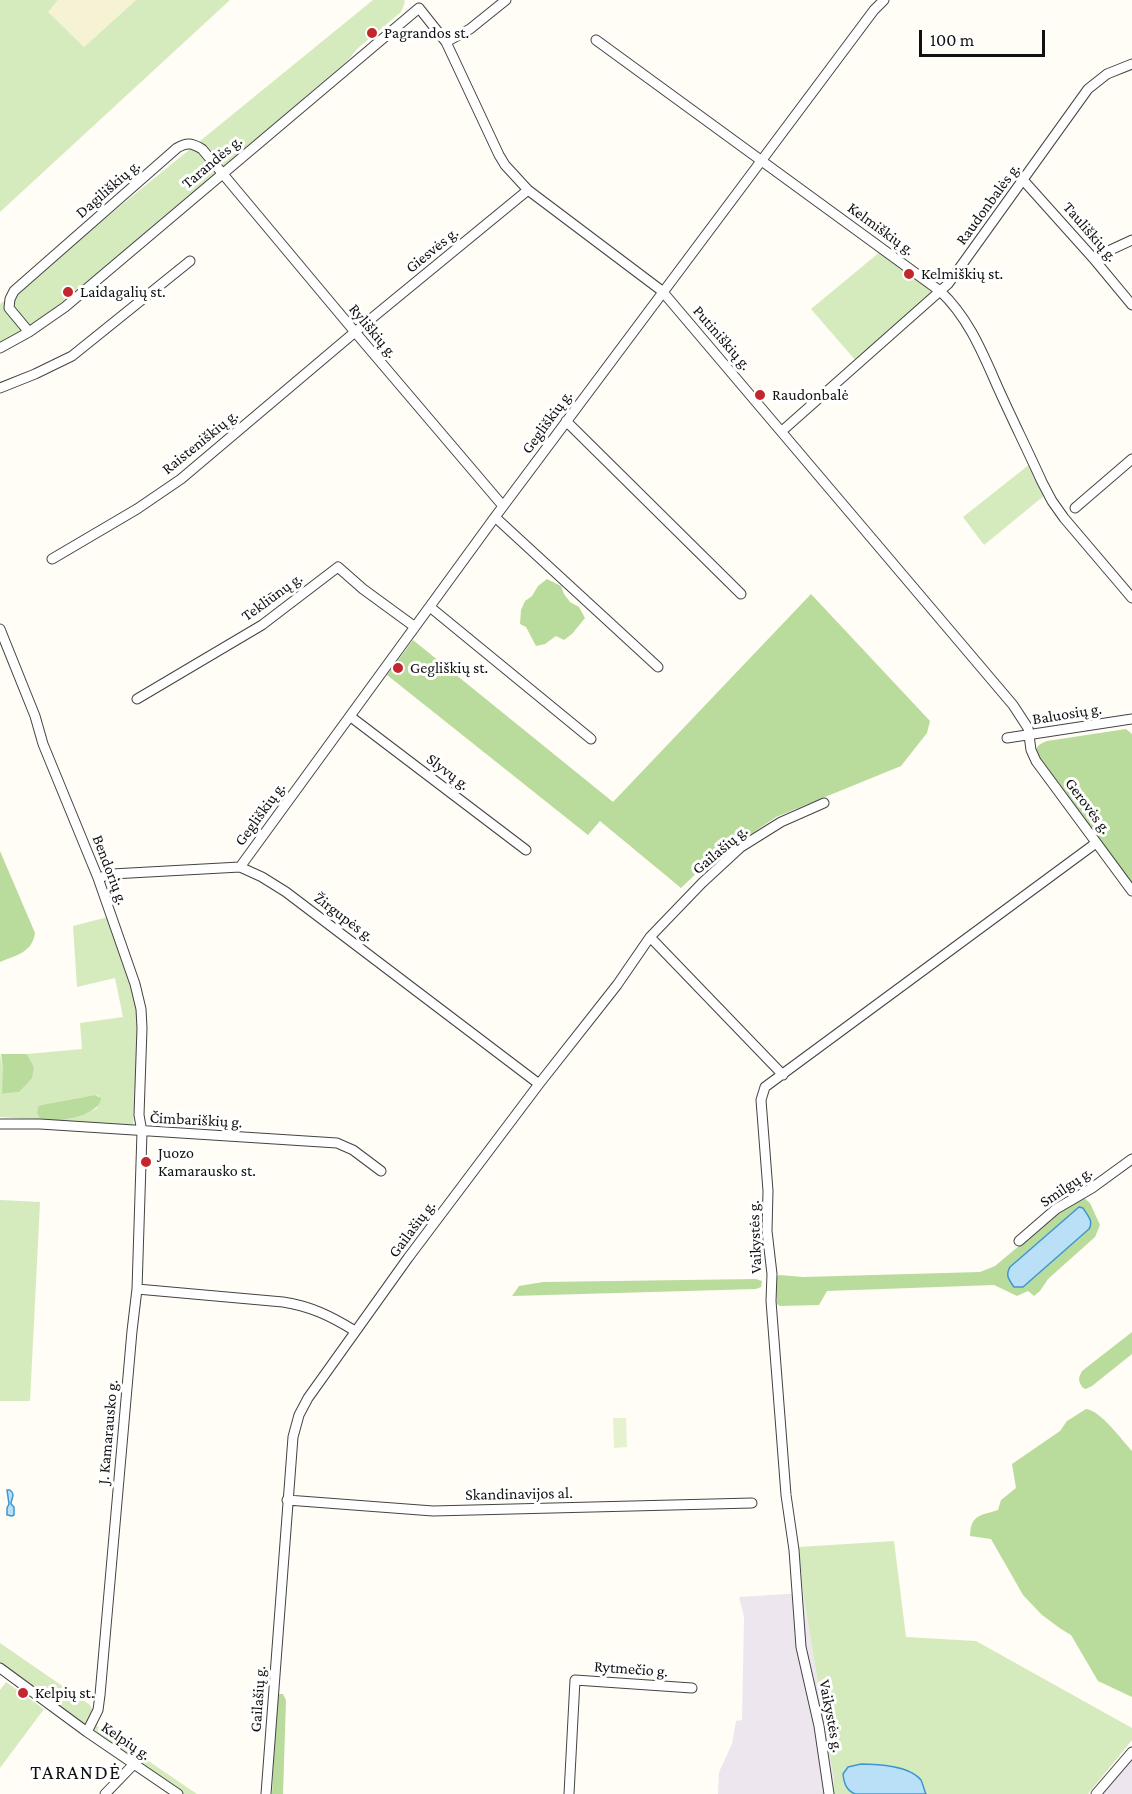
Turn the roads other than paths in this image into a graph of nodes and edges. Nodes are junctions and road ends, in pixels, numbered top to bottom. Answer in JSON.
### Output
{"nodes":[{"id":1,"x":506,"y":0,"type":"edge"},
{"id":2,"x":884,"y":0,"type":"edge"},
{"id":3,"x":415,"y":4,"type":"edge"},
{"id":4,"x":435,"y":28,"type":"joint"},
{"id":5,"x":596,"y":40,"type":"dead end"},
{"id":6,"x":446,"y":42,"type":"junction"},
{"id":7,"x":1132,"y":64,"type":"edge"},
{"id":8,"x":761,"y":159,"type":"junction"},
{"id":9,"x":222,"y":173,"type":"junction"},
{"id":10,"x":1024,"y":181,"type":"junction"},
{"id":11,"x":528,"y":190,"type":"junction"},
{"id":12,"x":1132,"y":240,"type":"edge"},
{"id":13,"x":1094,"y":258,"type":"junction"},
{"id":14,"x":189,"y":261,"type":"dead end"},
{"id":15,"x":662,"y":291,"type":"junction"},
{"id":16,"x":940,"y":291,"type":"junction"},
{"id":17,"x":1132,"y":305,"type":"edge"},
{"id":18,"x":29,"y":332,"type":"junction"},
{"id":19,"x":355,"y":332,"type":"junction"},
{"id":20,"x":0,"y":348,"type":"edge"},
{"id":21,"x":0,"y":388,"type":"edge"},
{"id":22,"x":566,"y":421,"type":"junction"},
{"id":23,"x":782,"y":431,"type":"junction"},
{"id":24,"x":1132,"y":459,"type":"edge"},
{"id":25,"x":503,"y":506,"type":"junction"},
{"id":26,"x":1075,"y":508,"type":"dead end"},
{"id":27,"x":495,"y":517,"type":"junction"},
{"id":28,"x":52,"y":559,"type":"dead end"},
{"id":29,"x":741,"y":594,"type":"dead end"},
{"id":30,"x":1132,"y":598,"type":"edge"},
{"id":31,"x":430,"y":607,"type":"junction"},
{"id":32,"x":416,"y":627,"type":"junction"},
{"id":33,"x":0,"y":629,"type":"edge"},
{"id":34,"x":658,"y":667,"type":"dead end"},
{"id":35,"x":137,"y":699,"type":"dead end"},
{"id":36,"x":351,"y":717,"type":"junction"},
{"id":37,"x":1132,"y":719,"type":"edge"},
{"id":38,"x":1029,"y":735,"type":"junction"},
{"id":39,"x":1007,"y":738,"type":"dead end"},
{"id":40,"x":591,"y":739,"type":"dead end"},
{"id":41,"x":824,"y":803,"type":"dead end"},
{"id":42,"x":1096,"y":843,"type":"junction"},
{"id":43,"x":526,"y":850,"type":"dead end"},
{"id":44,"x":240,"y":867,"type":"junction"},
{"id":45,"x":98,"y":878,"type":"junction"},
{"id":46,"x":1132,"y":891,"type":"edge"},
{"id":47,"x":650,"y":937,"type":"junction"},
{"id":48,"x":783,"y":1075,"type":"junction"},
{"id":49,"x":539,"y":1084,"type":"junction"},
{"id":50,"x":0,"y":1124,"type":"edge"},
{"id":51,"x":142,"y":1132,"type":"junction"},
{"id":52,"x":1132,"y":1160,"type":"edge"},
{"id":53,"x":381,"y":1171,"type":"dead end"},
{"id":54,"x":1019,"y":1241,"type":"dead end"},
{"id":55,"x":137,"y":1289,"type":"junction"},
{"id":56,"x":355,"y":1331,"type":"junction"},
{"id":57,"x":287,"y":1500,"type":"junction"},
{"id":58,"x":752,"y":1503,"type":"dead end"},
{"id":59,"x":0,"y":1668,"type":"edge"},
{"id":60,"x":692,"y":1688,"type":"dead end"},
{"id":61,"x":87,"y":1732,"type":"junction"},
{"id":62,"x":1132,"y":1752,"type":"edge"},
{"id":63,"x":134,"y":1764,"type":"junction"},
{"id":64,"x":105,"y":1794,"type":"edge"},
{"id":65,"x":178,"y":1794,"type":"edge"},
{"id":66,"x":266,"y":1794,"type":"edge"},
{"id":67,"x":569,"y":1794,"type":"edge"},
{"id":68,"x":829,"y":1794,"type":"edge"},
{"id":69,"x":1096,"y":1794,"type":"edge"}],
"edges":[{"from":1,"to":6,"type":"street"},
{"from":2,"to":8,"type":"street","name":"Gegliškių g."},
{"from":3,"to":4,"type":"street","name":"Tarandės g."},
{"from":3,"to":9,"type":"street","name":"Tarandės g."},
{"from":4,"to":6,"type":"street","name":"Putiniškių g."},
{"from":5,"to":8,"type":"street","name":"Kelmiškių g."},
{"from":6,"to":11,"type":"street","name":"Putiniškių g."},
{"from":7,"to":10,"type":"street","name":"Raudonbalės g."},
{"from":8,"to":15,"type":"street","name":"Gegliškių g."},
{"from":8,"to":16,"type":"street","name":"Kelmiškių g."},
{"from":9,"to":18,"type":"street","name":"Tarandės g."},
{"from":9,"to":18,"type":"street","name":"Dagiliškių g."},
{"from":9,"to":19,"type":"street","name":"Ryliškių g."},
{"from":10,"to":13,"type":"street","name":"Tauliškių g."},
{"from":10,"to":16,"type":"street","name":"Raudonbalės g."},
{"from":11,"to":15,"type":"street","name":"Putiniškių g."},
{"from":11,"to":19,"type":"street","name":"Giesvės g."},
{"from":12,"to":13,"type":"street"},
{"from":13,"to":17,"type":"street","name":"Tauliškių g."},
{"from":14,"to":21,"type":"street"},
{"from":15,"to":22,"type":"street","name":"Gegliškių g."},
{"from":15,"to":23,"type":"street","name":"Putiniškių g."},
{"from":16,"to":23,"type":"street","name":"Raudonbalės g."},
{"from":16,"to":30,"type":"street","name":"Kelmiškių g."},
{"from":18,"to":20,"type":"street","name":"Tarandės g."},
{"from":19,"to":25,"type":"street","name":"Ryliškių g."},
{"from":19,"to":28,"type":"street","name":"Raisteniškių g."},
{"from":22,"to":25,"type":"street","name":"Gegliškių g."},
{"from":22,"to":29,"type":"street"},
{"from":23,"to":38,"type":"street","name":"Putiniškių g."},
{"from":24,"to":26,"type":"street"},
{"from":25,"to":27,"type":"street","name":"Gegliškių g."},
{"from":27,"to":31,"type":"street","name":"Gegliškių g."},
{"from":27,"to":34,"type":"street"},
{"from":31,"to":32,"type":"street","name":"Gegliškių g."},
{"from":31,"to":40,"type":"street"},
{"from":32,"to":35,"type":"street","name":"Tekliūnų g."},
{"from":32,"to":36,"type":"street","name":"Gegliškių g."},
{"from":33,"to":45,"type":"street","name":"Bendorių g."},
{"from":36,"to":43,"type":"street","name":"Slyvų g."},
{"from":36,"to":44,"type":"street","name":"Gegliškių g."},
{"from":37,"to":38,"type":"street","name":"Baluosių g."},
{"from":38,"to":39,"type":"street","name":"Baluosių g."},
{"from":38,"to":42,"type":"street","name":"Gerovės g."},
{"from":41,"to":47,"type":"street","name":"Gailašių g."},
{"from":42,"to":46,"type":"street","name":"Gerovės g."},
{"from":42,"to":48,"type":"street","name":"Vaikystės g."},
{"from":44,"to":45,"type":"street","name":"Žirgupės g."},
{"from":44,"to":49,"type":"street","name":"Žirgupės g."},
{"from":45,"to":51,"type":"street","name":"Bendorių g."},
{"from":47,"to":48,"type":"street"},
{"from":47,"to":49,"type":"street","name":"Gailašių g."},
{"from":48,"to":68,"type":"street","name":"Vaikystės g."},
{"from":49,"to":56,"type":"street","name":"Gailašių g."},
{"from":50,"to":51,"type":"street","name":"Čimbariškių g."},
{"from":51,"to":53,"type":"street","name":"Čimbariškių g."},
{"from":51,"to":55,"type":"street","name":"J. Kamarausko g."},
{"from":52,"to":54,"type":"street","name":"Smilgų g."},
{"from":55,"to":56,"type":"street"},
{"from":55,"to":61,"type":"street","name":"J. Kamarausko g."},
{"from":56,"to":57,"type":"street","name":"Gailašių g."},
{"from":57,"to":58,"type":"street","name":"Skandinavijos al."},
{"from":57,"to":66,"type":"street","name":"Gailašių g."},
{"from":59,"to":61,"type":"street","name":"Kelpių g."},
{"from":60,"to":67,"type":"street","name":"Rytmečio g."},
{"from":61,"to":63,"type":"street","name":"Kelpių g."},
{"from":62,"to":69,"type":"street"},
{"from":63,"to":64,"type":"street"},
{"from":63,"to":65,"type":"street","name":"Kelpių g."}]}
